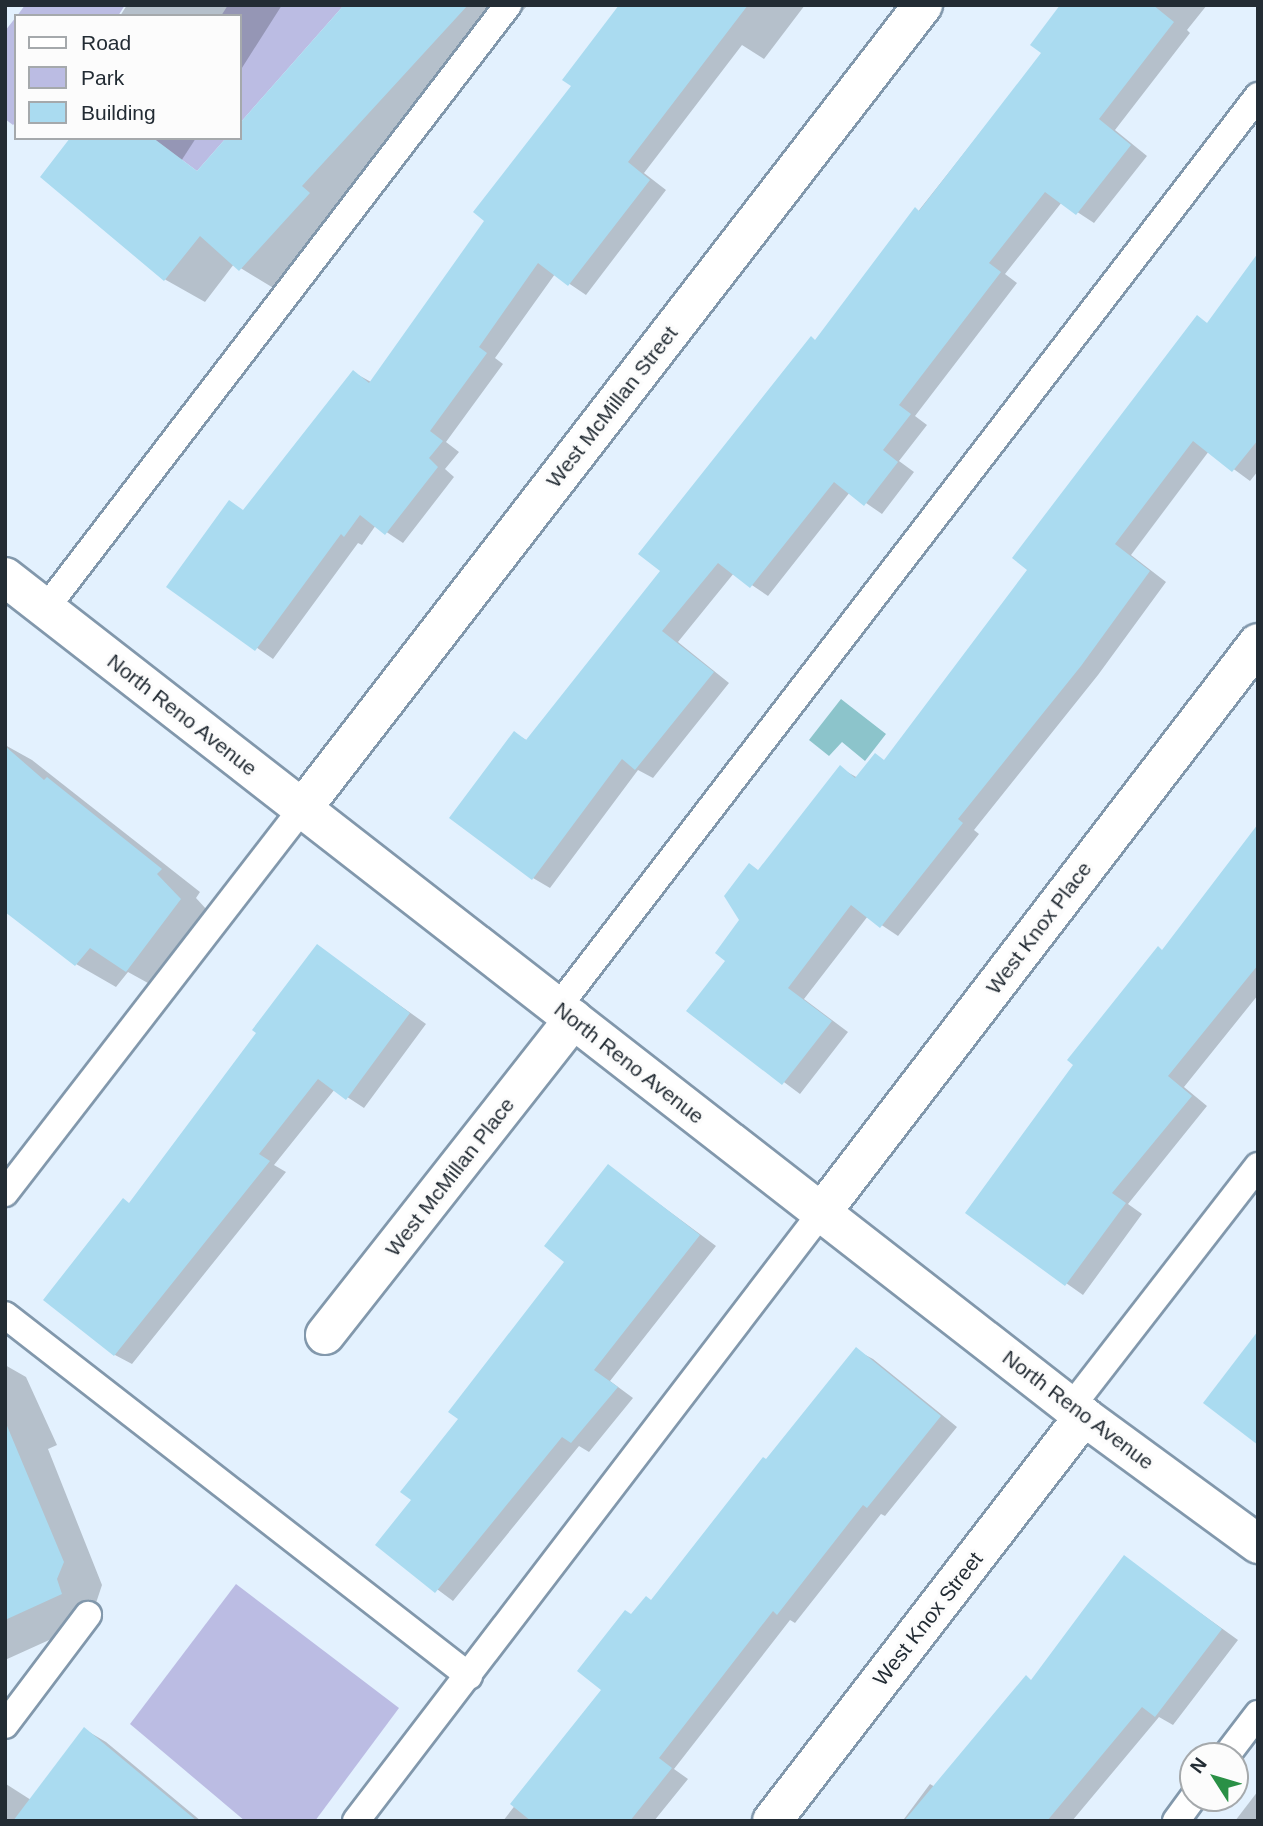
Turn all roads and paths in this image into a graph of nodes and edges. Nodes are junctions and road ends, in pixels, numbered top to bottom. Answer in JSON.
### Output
{"nodes":[{"id":1,"x":508,"y":5,"type":"edge"},
{"id":2,"x":923,"y":5,"type":"edge"},
{"id":3,"x":1258,"y":96,"type":"edge"},
{"id":4,"x":5,"y":577,"type":"edge"},
{"id":5,"x":46,"y":608,"type":"junction"},
{"id":6,"x":1258,"y":643,"type":"edge"},
{"id":7,"x":302,"y":809,"type":"junction"},
{"id":8,"x":566,"y":1013,"type":"junction"},
{"id":9,"x":1258,"y":1166,"type":"edge"},
{"id":10,"x":5,"y":1192,"type":"edge"},
{"id":11,"x":821,"y":1213,"type":"junction"},
{"id":12,"x":5,"y":1315,"type":"edge"},
{"id":13,"x":325,"y":1335,"type":"dead end"},
{"id":14,"x":1077,"y":1412,"type":"junction"},
{"id":15,"x":1258,"y":1544,"type":"edge"},
{"id":16,"x":88,"y":1615,"type":"dead end"},
{"id":17,"x":469,"y":1676,"type":"junction"},
{"id":18,"x":1258,"y":1714,"type":"edge"},
{"id":19,"x":5,"y":1725,"type":"edge"},
{"id":20,"x":1237,"y":1742,"type":"edge"},
{"id":21,"x":356,"y":1821,"type":"edge"},
{"id":22,"x":772,"y":1821,"type":"edge"}],
"edges":[{"from":1,"to":5,"type":"lane"},
{"from":2,"to":7,"type":"street","name":"West McMillan Street"},
{"from":3,"to":8,"type":"lane"},
{"from":4,"to":5,"type":"street","name":"North Reno Avenue"},
{"from":5,"to":7,"type":"street","name":"North Reno Avenue"},
{"from":6,"to":11,"type":"street","name":"West Knox Place"},
{"from":7,"to":8,"type":"street","name":"North Reno Avenue"},
{"from":7,"to":10,"type":"lane"},
{"from":8,"to":11,"type":"street","name":"North Reno Avenue"},
{"from":8,"to":13,"type":"street","name":"West McMillan Place"},
{"from":9,"to":14,"type":"lane"},
{"from":11,"to":14,"type":"street","name":"North Reno Avenue"},
{"from":11,"to":17,"type":"lane"},
{"from":12,"to":17,"type":"lane"},
{"from":14,"to":15,"type":"street","name":"North Reno Avenue"},
{"from":14,"to":22,"type":"street","name":"West Knox Street"},
{"from":16,"to":19,"type":"lane"},
{"from":17,"to":21,"type":"lane"},
{"from":18,"to":20,"type":"lane"}]}
